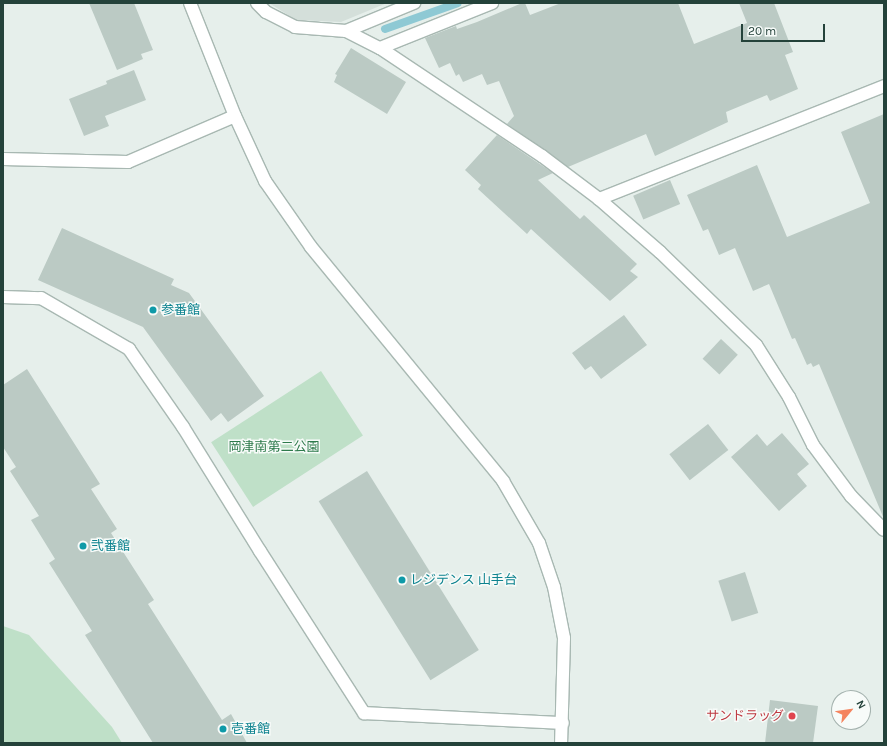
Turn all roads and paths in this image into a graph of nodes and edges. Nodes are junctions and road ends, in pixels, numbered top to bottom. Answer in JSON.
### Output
{"nodes":[{"id":1,"x":190,"y":3,"type":"edge"},
{"id":2,"x":257,"y":3,"type":"edge"},
{"id":3,"x":414,"y":3,"type":"edge"},
{"id":4,"x":492,"y":3,"type":"edge"},
{"id":5,"x":346,"y":31,"type":"junction"},
{"id":6,"x":380,"y":48,"type":"junction"},
{"id":7,"x":884,"y":86,"type":"edge"},
{"id":8,"x":235,"y":116,"type":"junction"},
{"id":9,"x":3,"y":158,"type":"edge"},
{"id":10,"x":599,"y":199,"type":"junction"},
{"id":11,"x":3,"y":297,"type":"edge"},
{"id":12,"x":884,"y":530,"type":"edge"},
{"id":13,"x":562,"y":723,"type":"junction"},
{"id":14,"x":561,"y":743,"type":"edge"}],
"edges":[{"from":1,"to":8,"type":"street"},
{"from":2,"to":5,"type":"street"},
{"from":3,"to":5,"type":"street"},
{"from":4,"to":6,"type":"street"},
{"from":5,"to":6,"type":"street"},
{"from":6,"to":10,"type":"street"},
{"from":7,"to":10,"type":"street"},
{"from":8,"to":9,"type":"street"},
{"from":8,"to":13,"type":"street"},
{"from":10,"to":12,"type":"street"},
{"from":11,"to":13,"type":"street"},
{"from":13,"to":14,"type":"street"}]}
